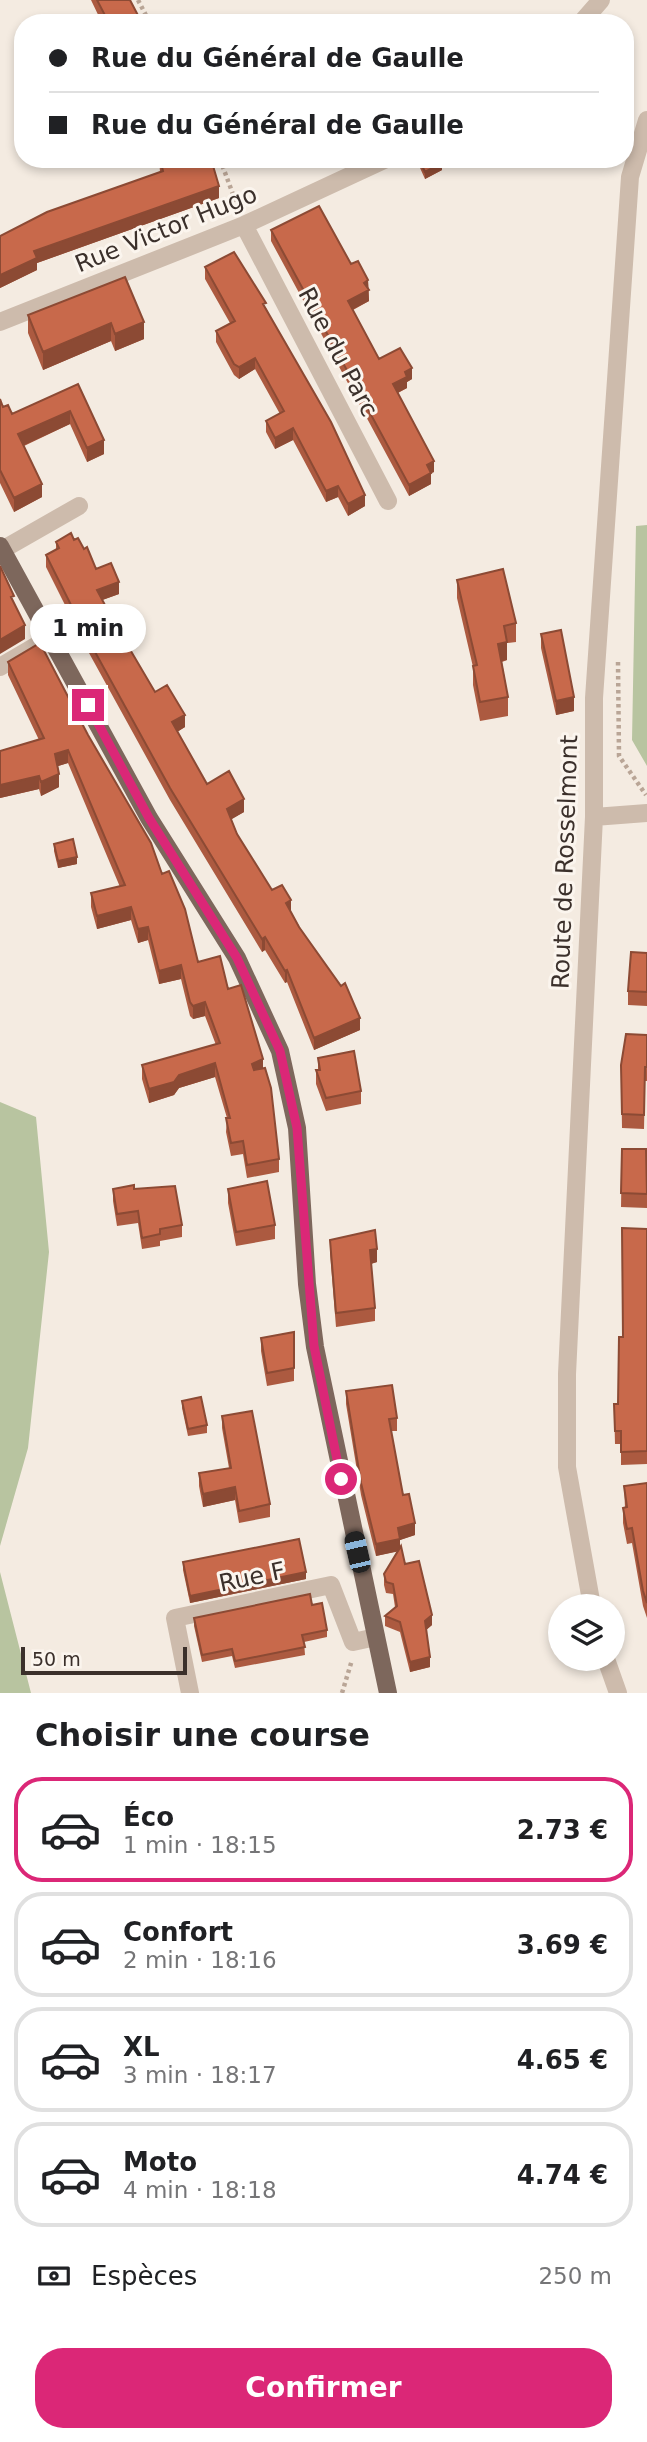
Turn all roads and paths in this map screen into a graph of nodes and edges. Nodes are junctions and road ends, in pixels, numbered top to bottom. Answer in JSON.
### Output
{"nodes":[{"id":1,"x":601,"y":0,"type":"edge"},
{"id":2,"x":588,"y":14,"type":"edge"},
{"id":3,"x":647,"y":120,"type":"edge"},
{"id":4,"x":634,"y":164,"type":"edge"},
{"id":5,"x":223,"y":168,"type":"edge"},
{"id":6,"x":367,"y":168,"type":"edge"},
{"id":7,"x":633,"y":168,"type":"edge"},
{"id":8,"x":244,"y":225,"type":"junction"},
{"id":9,"x":0,"y":322,"type":"edge"},
{"id":10,"x":388,"y":501,"type":"dead end"},
{"id":11,"x":79,"y":506,"type":"dead end"},
{"id":12,"x":1,"y":548,"type":"edge"},
{"id":13,"x":51,"y":637,"type":"junction"},
{"id":14,"x":0,"y":667,"type":"edge"},
{"id":15,"x":647,"y":813,"type":"edge"},
{"id":16,"x":594,"y":817,"type":"junction"},
{"id":17,"x":590,"y":1594,"type":"edge"},
{"id":18,"x":376,"y":1637,"type":"junction"},
{"id":19,"x":353,"y":1642,"type":"junction"},
{"id":20,"x":610,"y":1671,"type":"edge"},
{"id":21,"x":190,"y":1693,"type":"edge"},
{"id":22,"x":342,"y":1693,"type":"edge"},
{"id":23,"x":388,"y":1693,"type":"edge"},
{"id":24,"x":618,"y":1693,"type":"edge"}],
"edges":[{"from":1,"to":2,"type":"street"},
{"from":3,"to":4,"type":"street","name":"Route de Rosselmont"},
{"from":5,"to":8,"type":"path"},
{"from":6,"to":8,"type":"street","name":"Rue Victor Hugo"},
{"from":7,"to":16,"type":"street","name":"Route de Rosselmont"},
{"from":8,"to":9,"type":"street","name":"Rue Victor Hugo"},
{"from":8,"to":10,"type":"street","name":"Rue du Parc"},
{"from":11,"to":12,"type":"street"},
{"from":12,"to":13,"type":"main road"},
{"from":13,"to":14,"type":"street"},
{"from":13,"to":18,"type":"main road"},
{"from":15,"to":16,"type":"street"},
{"from":16,"to":17,"type":"street","name":"Route de Rosselmont"},
{"from":18,"to":19,"type":"street"},
{"from":18,"to":23,"type":"main road"},
{"from":19,"to":21,"type":"street","name":"Rue F"},
{"from":19,"to":22,"type":"path"},
{"from":20,"to":24,"type":"street"}]}
